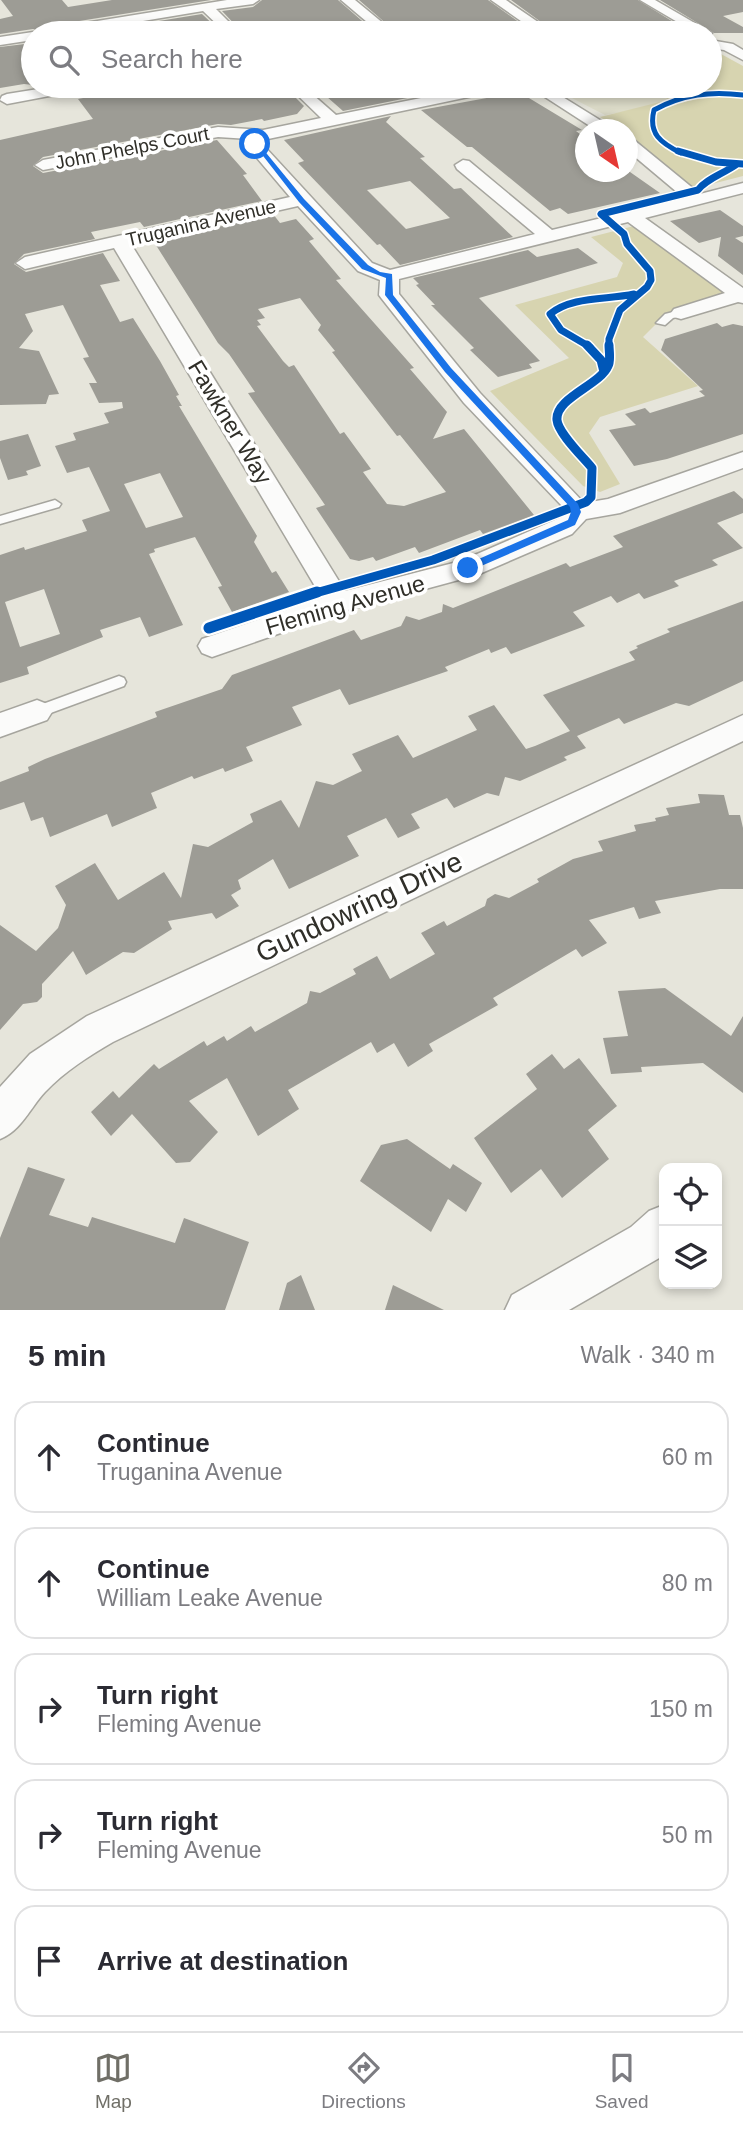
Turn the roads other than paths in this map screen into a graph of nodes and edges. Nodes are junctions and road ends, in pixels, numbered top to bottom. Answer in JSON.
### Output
{"nodes":[{"id":1,"x":253,"y":0,"type":"edge"},
{"id":2,"x":347,"y":0,"type":"edge"},
{"id":3,"x":497,"y":0,"type":"edge"},
{"id":4,"x":646,"y":0,"type":"edge"},
{"id":5,"x":206,"y":8,"type":"junction"},
{"id":6,"x":124,"y":21,"type":"edge"},
{"id":7,"x":220,"y":21,"type":"edge"},
{"id":8,"x":373,"y":21,"type":"edge"},
{"id":9,"x":529,"y":21,"type":"edge"},
{"id":10,"x":678,"y":21,"type":"edge"},
{"id":11,"x":21,"y":38,"type":"edge"},
{"id":12,"x":0,"y":41,"type":"edge"},
{"id":13,"x":722,"y":47,"type":"edge"},
{"id":14,"x":740,"y":54,"type":"edge"},
{"id":15,"x":21,"y":97,"type":"edge"},
{"id":16,"x":308,"y":98,"type":"edge"},
{"id":17,"x":424,"y":98,"type":"edge"},
{"id":18,"x":555,"y":98,"type":"edge"},
{"id":19,"x":8,"y":99,"type":"dead end"},
{"id":20,"x":590,"y":119,"type":"edge"},
{"id":21,"x":332,"y":120,"type":"junction"},
{"id":22,"x":263,"y":135,"type":"junction"},
{"id":23,"x":638,"y":151,"type":"edge"},
{"id":24,"x":43,"y":165,"type":"dead end"},
{"id":25,"x":463,"y":165,"type":"dead end"},
{"id":26,"x":743,"y":188,"type":"edge"},
{"id":27,"x":696,"y":199,"type":"junction"},
{"id":28,"x":302,"y":200,"type":"junction"},
{"id":29,"x":631,"y":216,"type":"junction"},
{"id":30,"x":548,"y":236,"type":"junction"},
{"id":31,"x":120,"y":242,"type":"junction"},
{"id":32,"x":25,"y":263,"type":"dead end"},
{"id":33,"x":390,"y":276,"type":"junction"},
{"id":34,"x":741,"y":296,"type":"edge"},
{"id":35,"x":681,"y":313,"type":"joint"},
{"id":36,"x":673,"y":332,"type":"dead end"},
{"id":37,"x":743,"y":460,"type":"edge"},
{"id":38,"x":55,"y":504,"type":"dead end"},
{"id":39,"x":576,"y":512,"type":"junction"},
{"id":40,"x":0,"y":520,"type":"edge"},
{"id":41,"x":338,"y":603,"type":"junction"},
{"id":42,"x":212,"y":646,"type":"dead end"},
{"id":43,"x":119,"y":682,"type":"dead end"},
{"id":44,"x":37,"y":712,"type":"joint"},
{"id":45,"x":0,"y":725,"type":"edge"},
{"id":46,"x":743,"y":727,"type":"edge"},
{"id":47,"x":0,"y":1119,"type":"edge"},
{"id":48,"x":659,"y":1230,"type":"edge"},
{"id":49,"x":527,"y":1310,"type":"edge"}],
"edges":[{"from":1,"to":5,"type":"street"},
{"from":2,"to":8,"type":"street"},
{"from":3,"to":9,"type":"street"},
{"from":4,"to":10,"type":"street"},
{"from":5,"to":6,"type":"street"},
{"from":5,"to":7,"type":"street"},
{"from":11,"to":12,"type":"street"},
{"from":13,"to":14,"type":"street"},
{"from":15,"to":19,"type":"street"},
{"from":16,"to":21,"type":"street"},
{"from":17,"to":21,"type":"street"},
{"from":18,"to":20,"type":"street"},
{"from":21,"to":22,"type":"street"},
{"from":22,"to":24,"type":"street","name":"John Phelps Court"},
{"from":22,"to":28,"type":"street","name":"Truganina Avenue"},
{"from":23,"to":27,"type":"street"},
{"from":25,"to":30,"type":"street"},
{"from":26,"to":27,"type":"street"},
{"from":27,"to":29,"type":"street"},
{"from":28,"to":31,"type":"street","name":"Truganina Avenue"},
{"from":28,"to":33,"type":"street"},
{"from":29,"to":30,"type":"street"},
{"from":29,"to":34,"type":"street"},
{"from":30,"to":33,"type":"street"},
{"from":31,"to":32,"type":"street","name":"Truganina Avenue"},
{"from":31,"to":41,"type":"street","name":"Fawkner Way"},
{"from":33,"to":39,"type":"street"},
{"from":34,"to":35,"type":"street"},
{"from":35,"to":36,"type":"lane"},
{"from":37,"to":39,"type":"street"},
{"from":38,"to":40,"type":"lane"},
{"from":39,"to":41,"type":"street","name":"Fleming Avenue"},
{"from":41,"to":42,"type":"street","name":"Fleming Avenue"},
{"from":43,"to":44,"type":"lane"},
{"from":44,"to":45,"type":"street"},
{"from":46,"to":47,"type":"street","name":"Gundowring Drive"},
{"from":48,"to":49,"type":"street"}]}
